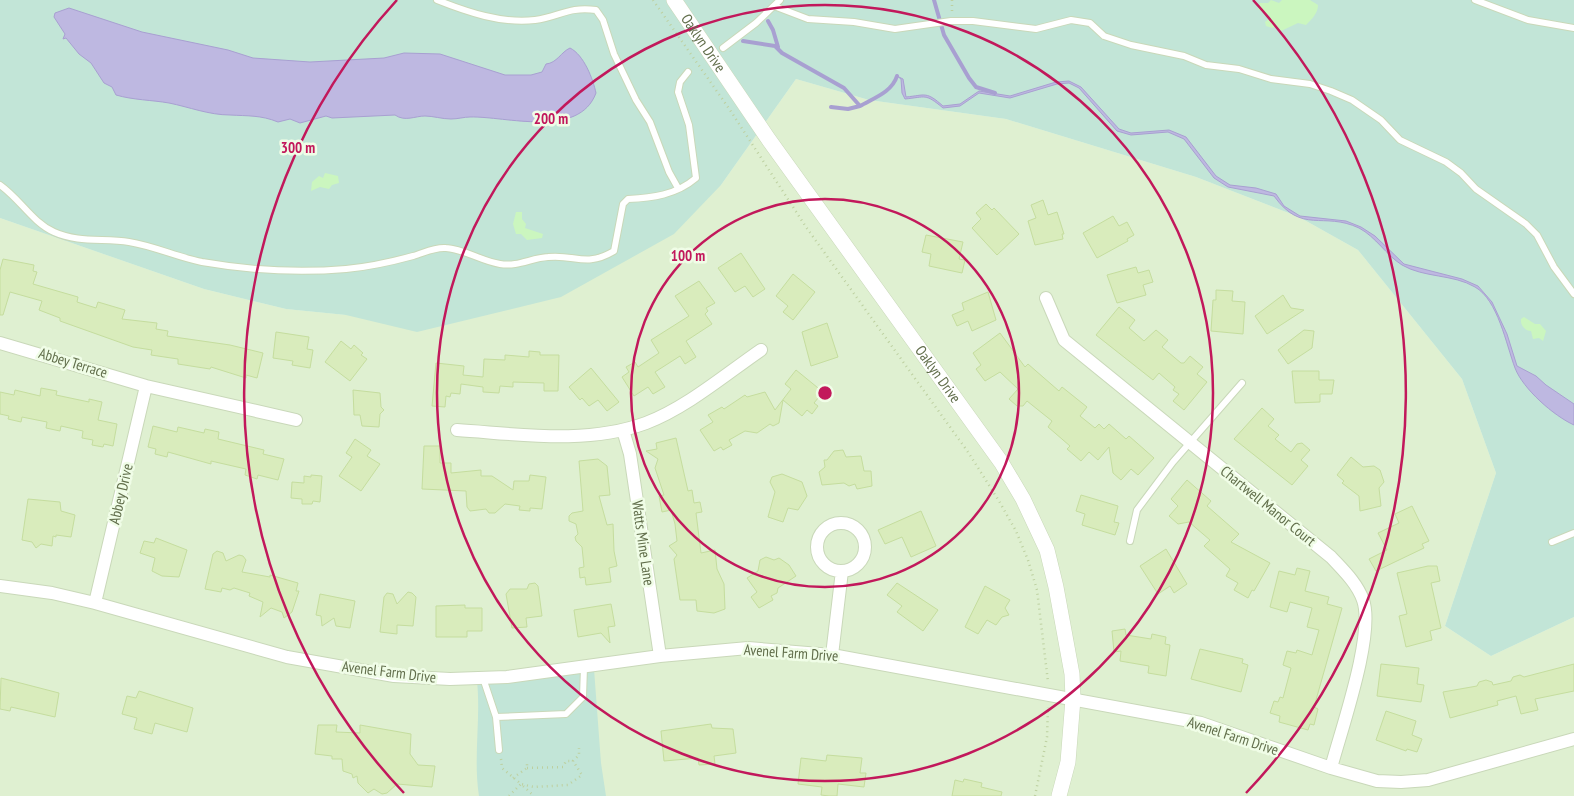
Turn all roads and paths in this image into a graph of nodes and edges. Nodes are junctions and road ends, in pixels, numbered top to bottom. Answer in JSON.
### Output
{"nodes":[{"id":1,"x":437,"y":0,"type":"edge"},
{"id":2,"x":653,"y":0,"type":"edge"},
{"id":3,"x":674,"y":0,"type":"edge"},
{"id":4,"x":780,"y":0,"type":"edge"},
{"id":5,"x":1475,"y":0,"type":"edge"},
{"id":6,"x":774,"y":6,"type":"junction"},
{"id":7,"x":1574,"y":28,"type":"edge"},
{"id":8,"x":723,"y":48,"type":"dead end"},
{"id":9,"x":688,"y":72,"type":"dead end"},
{"id":10,"x":0,"y":185,"type":"edge"},
{"id":11,"x":678,"y":188,"type":"junction"},
{"id":12,"x":1574,"y":294,"type":"edge"},
{"id":13,"x":1046,"y":298,"type":"dead end"},
{"id":14,"x":0,"y":343,"type":"edge"},
{"id":15,"x":761,"y":350,"type":"dead end"},
{"id":16,"x":1242,"y":383,"type":"dead end"},
{"id":17,"x":146,"y":386,"type":"junction"},
{"id":18,"x":296,"y":420,"type":"dead end"},
{"id":19,"x":457,"y":430,"type":"dead end"},
{"id":20,"x":623,"y":430,"type":"junction"},
{"id":21,"x":1191,"y":444,"type":"junction"},
{"id":22,"x":1574,"y":532,"type":"edge"},
{"id":23,"x":1130,"y":541,"type":"dead end"},
{"id":24,"x":1552,"y":542,"type":"dead end"},
{"id":25,"x":842,"y":571,"type":"dead end"},
{"id":26,"x":0,"y":586,"type":"edge"},
{"id":27,"x":95,"y":603,"type":"junction"},
{"id":28,"x":832,"y":655,"type":"junction"},
{"id":29,"x":660,"y":656,"type":"junction"},
{"id":30,"x":584,"y":667,"type":"junction"},
{"id":31,"x":483,"y":678,"type":"junction"},
{"id":32,"x":1048,"y":694,"type":"junction"},
{"id":33,"x":1073,"y":699,"type":"junction"},
{"id":34,"x":496,"y":717,"type":"junction"},
{"id":35,"x":1574,"y":739,"type":"edge"},
{"id":36,"x":579,"y":748,"type":"dead end"},
{"id":37,"x":499,"y":750,"type":"joint"},
{"id":38,"x":574,"y":761,"type":"junction"},
{"id":39,"x":527,"y":762,"type":"dead end"},
{"id":40,"x":527,"y":768,"type":"junction"},
{"id":41,"x":1331,"y":768,"type":"junction"},
{"id":42,"x":513,"y":778,"type":"junction"},
{"id":43,"x":521,"y":784,"type":"junction"},
{"id":44,"x":509,"y":796,"type":"edge"},
{"id":45,"x":534,"y":796,"type":"edge"},
{"id":46,"x":1035,"y":796,"type":"edge"},
{"id":47,"x":1059,"y":796,"type":"edge"}],
"edges":[{"from":1,"to":11,"type":"lane"},
{"from":2,"to":32,"type":"path"},
{"from":3,"to":33,"type":"street","name":"Oaklyn Drive"},
{"from":4,"to":6,"type":"lane"},
{"from":5,"to":7,"type":"lane"},
{"from":6,"to":8,"type":"lane"},
{"from":6,"to":12,"type":"lane"},
{"from":9,"to":11,"type":"lane"},
{"from":10,"to":11,"type":"lane"},
{"from":13,"to":21,"type":"street","name":"Chartwell Manor Court"},
{"from":14,"to":17,"type":"street","name":"Abbey Terrace"},
{"from":15,"to":20,"type":"street"},
{"from":16,"to":21,"type":"lane"},
{"from":17,"to":18,"type":"street","name":"Abbey Terrace"},
{"from":17,"to":27,"type":"street","name":"Abbey Drive"},
{"from":19,"to":20,"type":"street"},
{"from":20,"to":29,"type":"street","name":"Watts Mine Lane"},
{"from":21,"to":23,"type":"lane"},
{"from":21,"to":41,"type":"street","name":"Chartwell Manor Court"},
{"from":22,"to":24,"type":"lane"},
{"from":25,"to":28,"type":"street"},
{"from":26,"to":27,"type":"street","name":"Avenel Farm Drive"},
{"from":27,"to":31,"type":"street","name":"Avenel Farm Drive"},
{"from":28,"to":29,"type":"street","name":"Avenel Farm Drive"},
{"from":28,"to":32,"type":"street","name":"Avenel Farm Drive"},
{"from":29,"to":30,"type":"street","name":"Avenel Farm Drive"},
{"from":30,"to":31,"type":"street","name":"Avenel Farm Drive"},
{"from":30,"to":34,"type":"lane"},
{"from":31,"to":34,"type":"lane"},
{"from":32,"to":33,"type":"street","name":"Avenel Farm Drive"},
{"from":32,"to":46,"type":"path"},
{"from":33,"to":41,"type":"street","name":"Avenel Farm Drive"},
{"from":33,"to":47,"type":"street","name":"Oaklyn Drive"},
{"from":34,"to":37,"type":"lane"},
{"from":35,"to":41,"type":"street","name":"Avenel Farm Drive"},
{"from":36,"to":38,"type":"path"},
{"from":37,"to":42,"type":"path"},
{"from":38,"to":40,"type":"path"},
{"from":38,"to":43,"type":"path"},
{"from":39,"to":40,"type":"path"},
{"from":40,"to":42,"type":"path"},
{"from":42,"to":43,"type":"path"},
{"from":43,"to":44,"type":"path"},
{"from":43,"to":45,"type":"path"}]}
